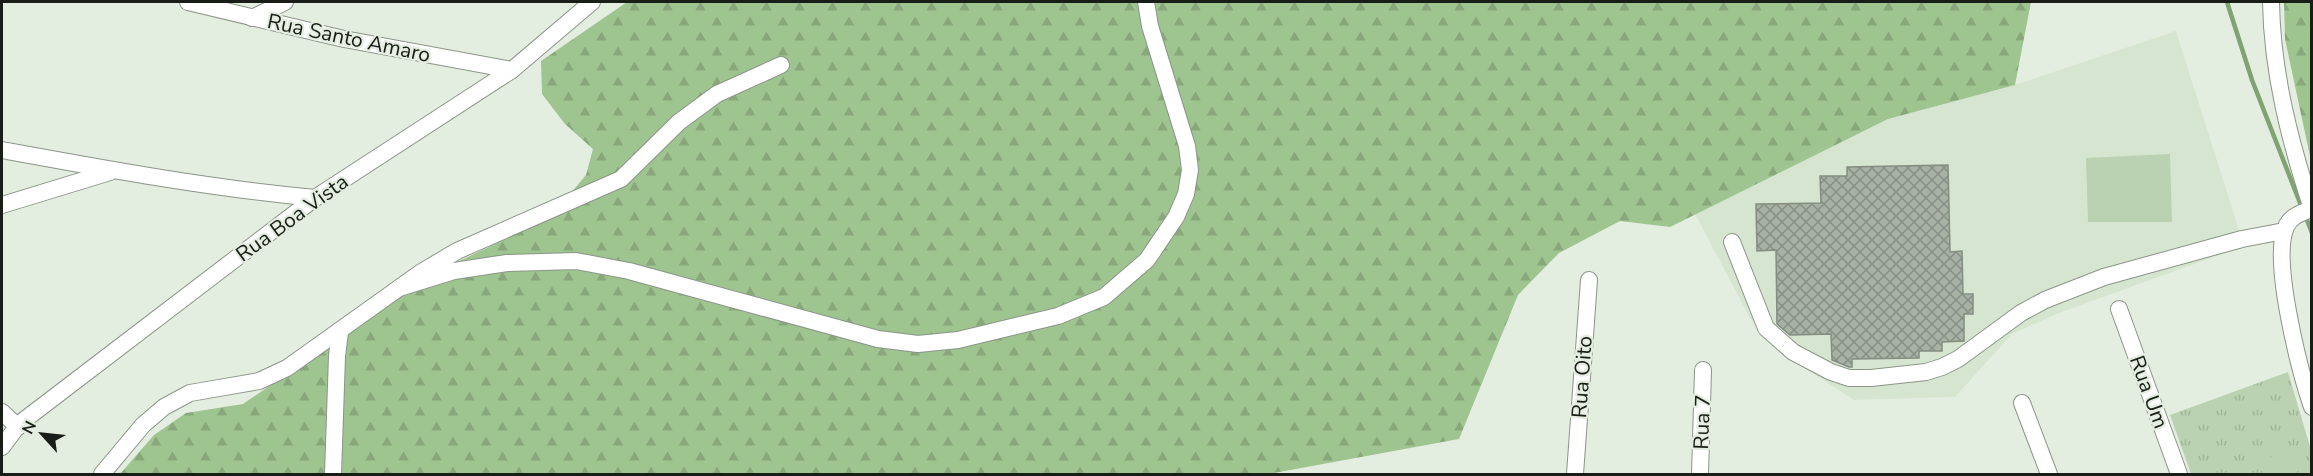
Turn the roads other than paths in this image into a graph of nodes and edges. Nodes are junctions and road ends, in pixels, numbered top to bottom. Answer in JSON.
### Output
{"nodes":[{"id":1,"x":188,"y":2,"type":"edge"},
{"id":2,"x":285,"y":2,"type":"edge"},
{"id":3,"x":592,"y":2,"type":"edge"},
{"id":4,"x":1146,"y":2,"type":"edge"},
{"id":5,"x":2271,"y":2,"type":"edge"},
{"id":6,"x":252,"y":18,"type":"junction"},
{"id":7,"x":781,"y":65,"type":"dead end"},
{"id":8,"x":512,"y":70,"type":"junction"},
{"id":9,"x":2,"y":150,"type":"edge"},
{"id":10,"x":112,"y":171,"type":"junction"},
{"id":11,"x":315,"y":198,"type":"junction"},
{"id":12,"x":2,"y":205,"type":"edge"},
{"id":13,"x":2311,"y":209,"type":"edge"},
{"id":14,"x":2284,"y":231,"type":"junction"},
{"id":15,"x":1732,"y":242,"type":"dead end"},
{"id":16,"x":1589,"y":280,"type":"dead end"},
{"id":17,"x":399,"y":288,"type":"junction"},
{"id":18,"x":2119,"y":309,"type":"dead end"},
{"id":19,"x":340,"y":332,"type":"junction"},
{"id":20,"x":1703,"y":370,"type":"dead end"},
{"id":21,"x":2022,"y":403,"type":"dead end"},
{"id":22,"x":2312,"y":408,"type":"edge"},
{"id":23,"x":2,"y":412,"type":"edge"},
{"id":24,"x":18,"y":427,"type":"junction"},
{"id":25,"x":2,"y":447,"type":"edge"},
{"id":26,"x":102,"y":474,"type":"edge"},
{"id":27,"x":333,"y":474,"type":"edge"},
{"id":28,"x":1575,"y":474,"type":"edge"},
{"id":29,"x":1700,"y":474,"type":"edge"},
{"id":30,"x":2049,"y":474,"type":"edge"},
{"id":31,"x":2179,"y":474,"type":"edge"}],
"edges":[{"from":1,"to":6,"type":"street","name":"Rua Santo Amaro"},
{"from":2,"to":6,"type":"street"},
{"from":3,"to":8,"type":"street","name":"Rua Boa Vista"},
{"from":4,"to":17,"type":"street"},
{"from":5,"to":13,"type":"street"},
{"from":6,"to":8,"type":"street","name":"Rua Santo Amaro"},
{"from":7,"to":17,"type":"street"},
{"from":8,"to":11,"type":"street","name":"Rua Boa Vista"},
{"from":9,"to":10,"type":"street"},
{"from":10,"to":11,"type":"street"},
{"from":10,"to":12,"type":"street"},
{"from":11,"to":24,"type":"street","name":"Rua Boa Vista"},
{"from":13,"to":14,"type":"street"},
{"from":14,"to":15,"type":"street"},
{"from":14,"to":22,"type":"street"},
{"from":16,"to":28,"type":"street","name":"Rua Oito"},
{"from":17,"to":19,"type":"street"},
{"from":18,"to":31,"type":"street","name":"Rua Um"},
{"from":19,"to":26,"type":"street"},
{"from":19,"to":27,"type":"street"},
{"from":20,"to":29,"type":"street","name":"Rua 7"},
{"from":21,"to":30,"type":"street"},
{"from":23,"to":24,"type":"street"},
{"from":24,"to":25,"type":"street","name":"Rua Boa Vista"}]}
